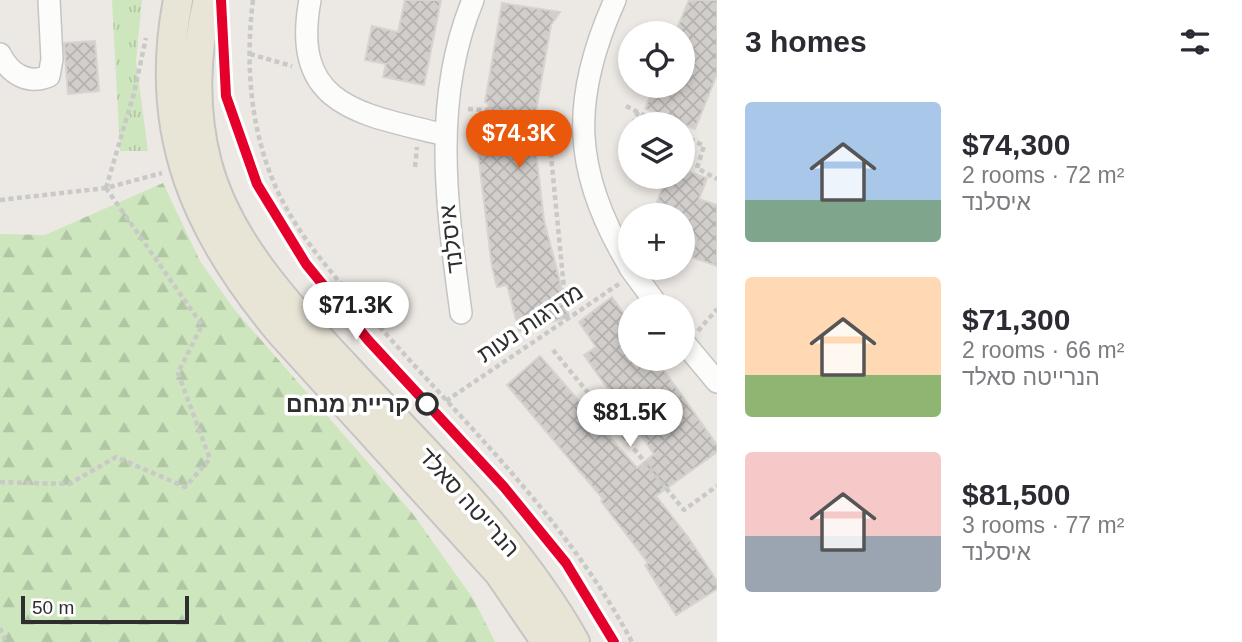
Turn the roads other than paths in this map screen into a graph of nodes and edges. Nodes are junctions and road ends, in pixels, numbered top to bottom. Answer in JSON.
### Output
{"nodes":[{"id":1,"x":49,"y":0,"type":"edge"},
{"id":2,"x":178,"y":0,"type":"edge"},
{"id":3,"x":208,"y":0,"type":"edge"},
{"id":4,"x":310,"y":0,"type":"edge"},
{"id":5,"x":473,"y":0,"type":"edge"},
{"id":6,"x":615,"y":0,"type":"edge"},
{"id":7,"x":0,"y":54,"type":"edge"},
{"id":8,"x":445,"y":135,"type":"junction"},
{"id":9,"x":618,"y":247,"type":"edge"},
{"id":10,"x":461,"y":313,"type":"dead end"},
{"id":11,"x":695,"y":356,"type":"edge"},
{"id":12,"x":717,"y":383,"type":"edge"},
{"id":13,"x":546,"y":642,"type":"edge"},
{"id":14,"x":575,"y":642,"type":"edge"}],
"edges":[{"from":1,"to":7,"type":"street"},
{"from":2,"to":13,"type":"main road","name":"הנרייטה סאלד"},
{"from":3,"to":14,"type":"main road","name":"הנרייטה סאלד"},
{"from":4,"to":8,"type":"street"},
{"from":5,"to":8,"type":"street","name":"איסלנד"},
{"from":6,"to":9,"type":"street"},
{"from":8,"to":10,"type":"street","name":"איסלנד"},
{"from":11,"to":12,"type":"street"}]}
